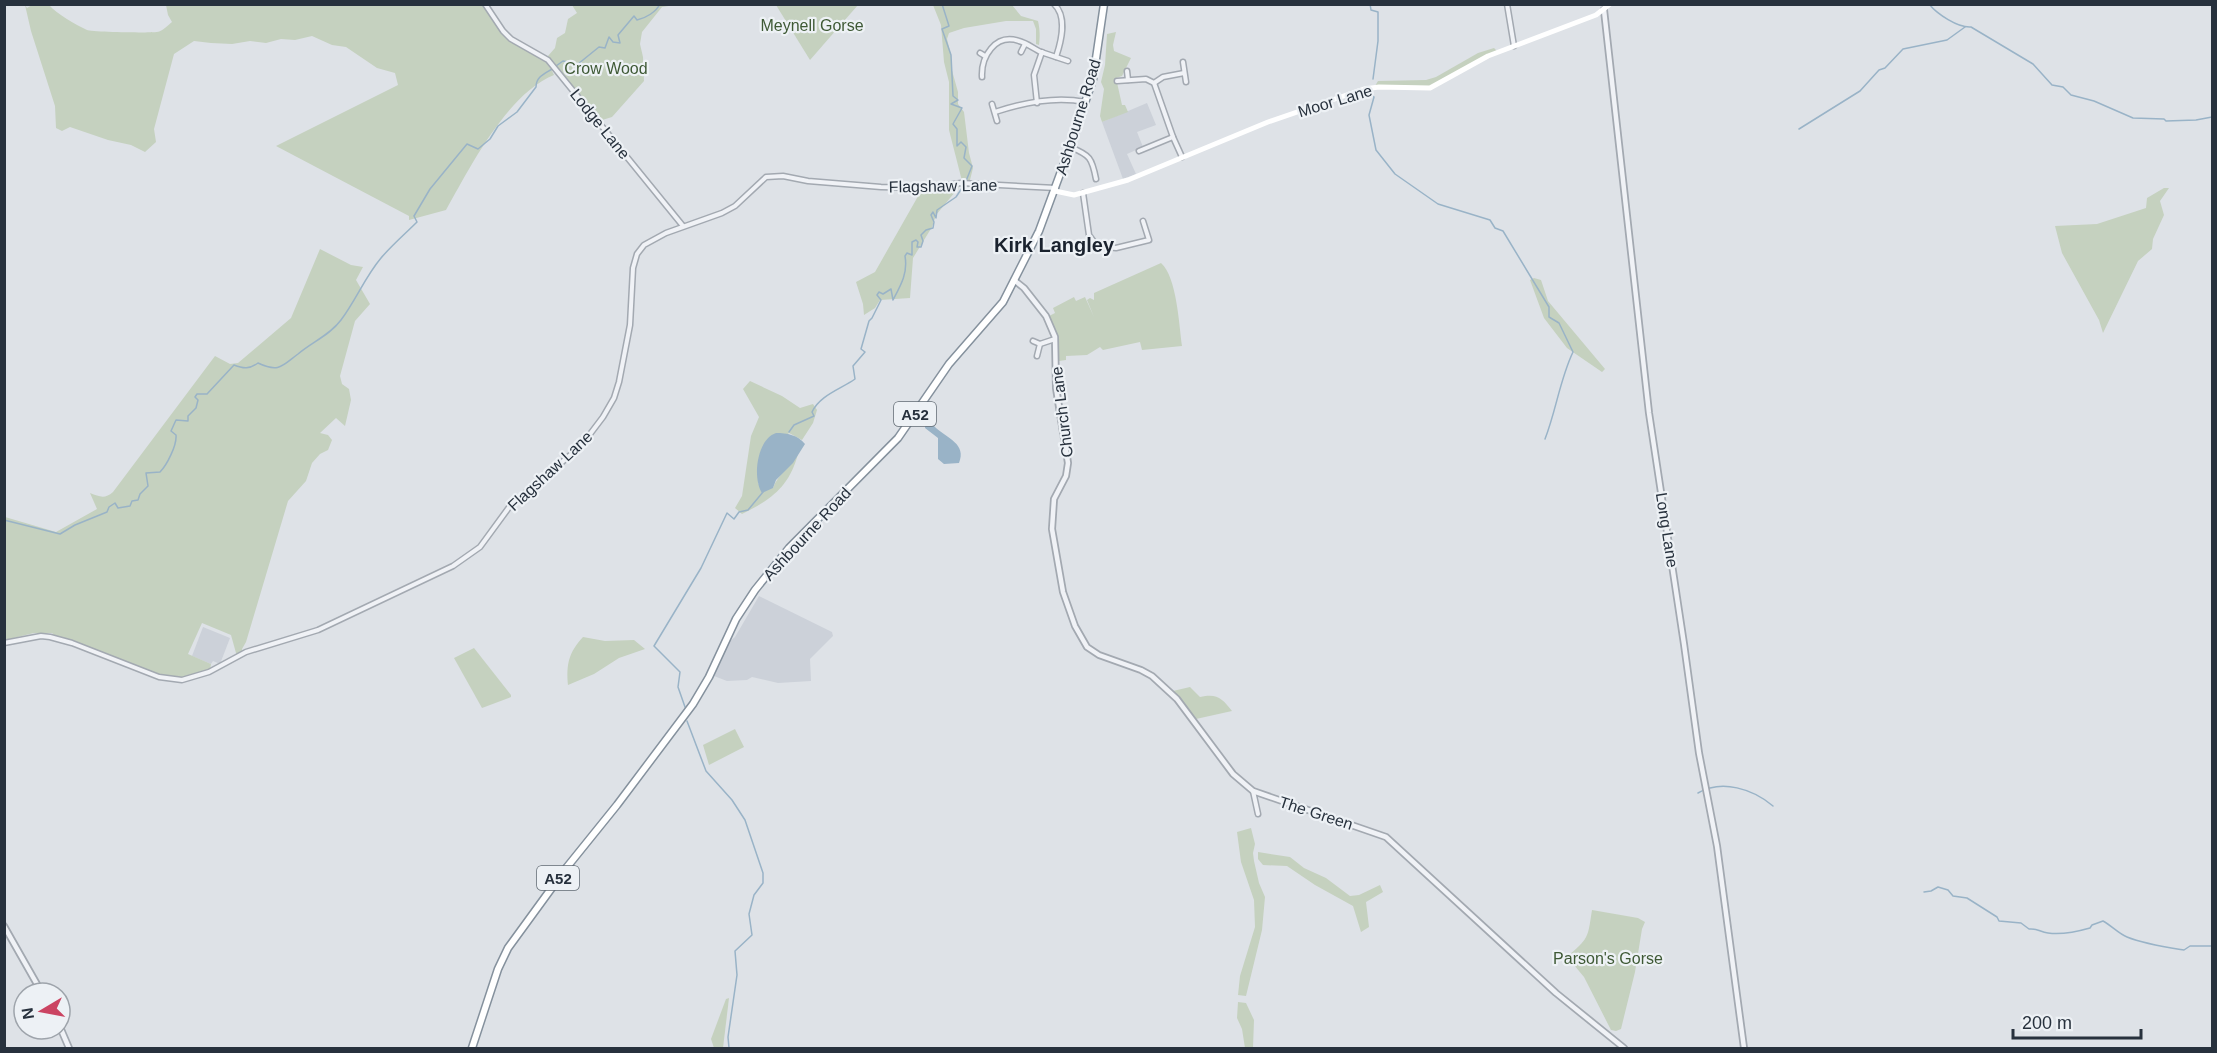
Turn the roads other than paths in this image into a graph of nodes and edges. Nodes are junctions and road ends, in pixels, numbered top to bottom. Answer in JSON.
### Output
{"nodes":[{"id":1,"x":485,"y":4,"type":"edge"},
{"id":2,"x":1054,"y":4,"type":"edge"},
{"id":3,"x":1104,"y":4,"type":"edge"},
{"id":4,"x":1507,"y":4,"type":"edge"},
{"id":5,"x":1610,"y":4,"type":"edge"},
{"id":6,"x":1604,"y":10,"type":"junction"},
{"id":7,"x":1025,"y":44,"type":"junction"},
{"id":8,"x":1514,"y":46,"type":"junction"},
{"id":9,"x":1021,"y":52,"type":"dead end"},
{"id":10,"x":1042,"y":52,"type":"junction"},
{"id":11,"x":980,"y":53,"type":"dead end"},
{"id":12,"x":985,"y":56,"type":"junction"},
{"id":13,"x":1056,"y":57,"type":"junction"},
{"id":14,"x":1068,"y":61,"type":"dead end"},
{"id":15,"x":1183,"y":63,"type":"dead end"},
{"id":16,"x":1127,"y":70,"type":"dead end"},
{"id":17,"x":1184,"y":73,"type":"junction"},
{"id":18,"x":982,"y":77,"type":"dead end"},
{"id":19,"x":1128,"y":80,"type":"junction"},
{"id":20,"x":1117,"y":81,"type":"dead end"},
{"id":21,"x":1154,"y":82,"type":"junction"},
{"id":22,"x":1186,"y":82,"type":"dead end"},
{"id":23,"x":1086,"y":102,"type":"junction"},
{"id":24,"x":1036,"y":103,"type":"junction"},
{"id":25,"x":992,"y":104,"type":"dead end"},
{"id":26,"x":994,"y":112,"type":"junction"},
{"id":27,"x":997,"y":121,"type":"dead end"},
{"id":28,"x":1173,"y":137,"type":"junction"},
{"id":29,"x":1070,"y":147,"type":"junction"},
{"id":30,"x":1139,"y":151,"type":"dead end"},
{"id":31,"x":1182,"y":157,"type":"junction"},
{"id":32,"x":1096,"y":179,"type":"dead end"},
{"id":33,"x":1056,"y":189,"type":"junction"},
{"id":34,"x":1083,"y":193,"type":"junction"},
{"id":35,"x":1143,"y":221,"type":"dead end"},
{"id":36,"x":683,"y":226,"type":"junction"},
{"id":37,"x":1014,"y":280,"type":"junction"},
{"id":38,"x":1055,"y":339,"type":"junction"},
{"id":39,"x":1033,"y":341,"type":"dead end"},
{"id":40,"x":1040,"y":344,"type":"junction"},
{"id":41,"x":1037,"y":356,"type":"dead end"},
{"id":42,"x":1056,"y":554,"type":"joint"},
{"id":43,"x":4,"y":643,"type":"edge"},
{"id":44,"x":1253,"y":791,"type":"junction"},
{"id":45,"x":1258,"y":814,"type":"dead end"},
{"id":46,"x":4,"y":926,"type":"edge"},
{"id":47,"x":35,"y":981,"type":"edge"},
{"id":48,"x":472,"y":1048,"type":"edge"},
{"id":49,"x":1624,"y":1048,"type":"edge"},
{"id":50,"x":1744,"y":1048,"type":"edge"}],
"edges":[{"from":1,"to":36,"type":"street","name":"Lodge Lane"},
{"from":2,"to":13,"type":"street"},
{"from":3,"to":23,"type":"highway","name":"Ashbourne Road","number":"A52"},
{"from":4,"to":8,"type":"street"},
{"from":5,"to":6,"type":"main road","name":"Moor Lane"},
{"from":6,"to":8,"type":"main road","name":"Moor Lane"},
{"from":6,"to":50,"type":"street","name":"Long Lane"},
{"from":7,"to":9,"type":"street"},
{"from":7,"to":10,"type":"street"},
{"from":7,"to":12,"type":"street"},
{"from":8,"to":31,"type":"main road","name":"Moor Lane"},
{"from":10,"to":13,"type":"street"},
{"from":10,"to":24,"type":"street"},
{"from":11,"to":12,"type":"street"},
{"from":12,"to":18,"type":"street"},
{"from":13,"to":14,"type":"street"},
{"from":15,"to":17,"type":"street"},
{"from":16,"to":19,"type":"street"},
{"from":17,"to":21,"type":"street"},
{"from":17,"to":22,"type":"street"},
{"from":19,"to":20,"type":"street"},
{"from":19,"to":21,"type":"street"},
{"from":21,"to":28,"type":"street"},
{"from":23,"to":24,"type":"street"},
{"from":23,"to":29,"type":"highway","name":"Ashbourne Road","number":"A52"},
{"from":24,"to":26,"type":"street"},
{"from":25,"to":26,"type":"street"},
{"from":26,"to":27,"type":"street"},
{"from":28,"to":30,"type":"street"},
{"from":28,"to":31,"type":"street"},
{"from":29,"to":32,"type":"street"},
{"from":29,"to":33,"type":"highway","name":"Ashbourne Road","number":"A52"},
{"from":31,"to":34,"type":"main road","name":"Moor Lane"},
{"from":33,"to":34,"type":"main road","name":"Moor Lane"},
{"from":33,"to":36,"type":"street","name":"Flagshaw Lane"},
{"from":33,"to":37,"type":"highway","name":"Ashbourne Road","number":"A52"},
{"from":34,"to":35,"type":"street"},
{"from":36,"to":43,"type":"street","name":"Flagshaw Lane"},
{"from":37,"to":38,"type":"street","name":"Church Lane"},
{"from":37,"to":48,"type":"highway","name":"Ashbourne Road","number":"A52"},
{"from":38,"to":40,"type":"street"},
{"from":38,"to":42,"type":"street","name":"Church Lane"},
{"from":39,"to":40,"type":"street"},
{"from":40,"to":41,"type":"street"},
{"from":42,"to":44,"type":"street","name":"The Green"},
{"from":44,"to":45,"type":"street"},
{"from":44,"to":49,"type":"street","name":"The Green"},
{"from":46,"to":47,"type":"street"}]}
